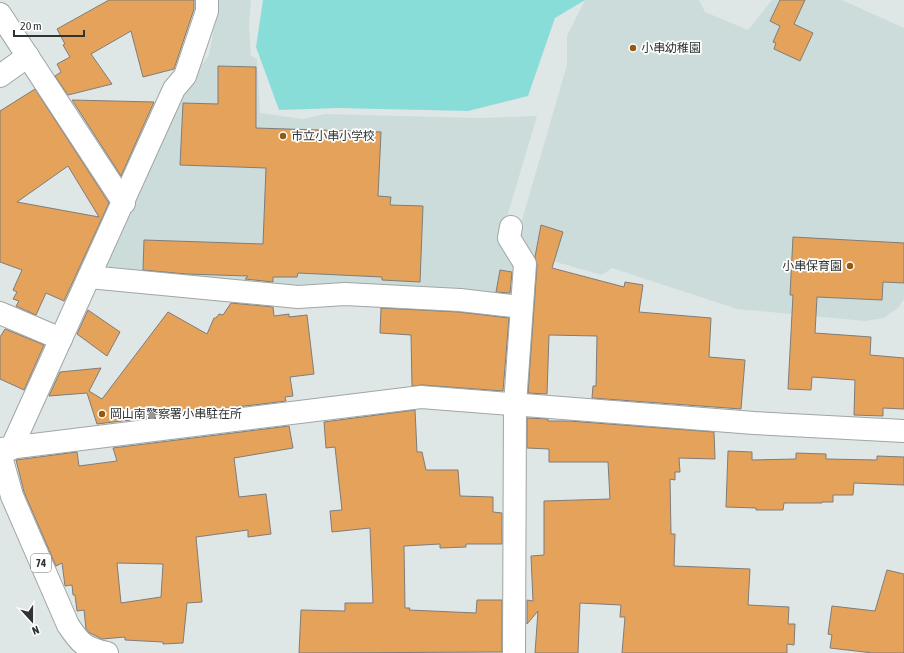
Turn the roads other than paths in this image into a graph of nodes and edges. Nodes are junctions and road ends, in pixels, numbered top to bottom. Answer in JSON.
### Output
{"nodes":[{"id":1,"x":207,"y":0,"type":"edge"},
{"id":2,"x":0,"y":14,"type":"edge"},
{"id":3,"x":28,"y":56,"type":"junction"},
{"id":4,"x":0,"y":76,"type":"edge"},
{"id":5,"x":124,"y":203,"type":"junction"},
{"id":6,"x":510,"y":227,"type":"dead end"},
{"id":7,"x":89,"y":277,"type":"junction"},
{"id":8,"x":522,"y":307,"type":"junction"},
{"id":9,"x":0,"y":313,"type":"edge"},
{"id":10,"x":61,"y":339,"type":"junction"},
{"id":11,"x":514,"y":404,"type":"junction"},
{"id":12,"x":904,"y":431,"type":"edge"},
{"id":13,"x":4,"y":450,"type":"edge"},
{"id":14,"x":107,"y":653,"type":"edge"},
{"id":15,"x":514,"y":653,"type":"edge"}],
"edges":[{"from":1,"to":5,"type":"street"},
{"from":2,"to":3,"type":"street"},
{"from":3,"to":4,"type":"street"},
{"from":3,"to":5,"type":"street"},
{"from":5,"to":7,"type":"street"},
{"from":6,"to":8,"type":"street"},
{"from":7,"to":8,"type":"street"},
{"from":7,"to":10,"type":"street"},
{"from":8,"to":11,"type":"street"},
{"from":9,"to":10,"type":"street"},
{"from":10,"to":13,"type":"street"},
{"from":11,"to":12,"type":"street"},
{"from":11,"to":13,"type":"street"},
{"from":11,"to":15,"type":"street"},
{"from":13,"to":14,"type":"street","number":"74"}]}
